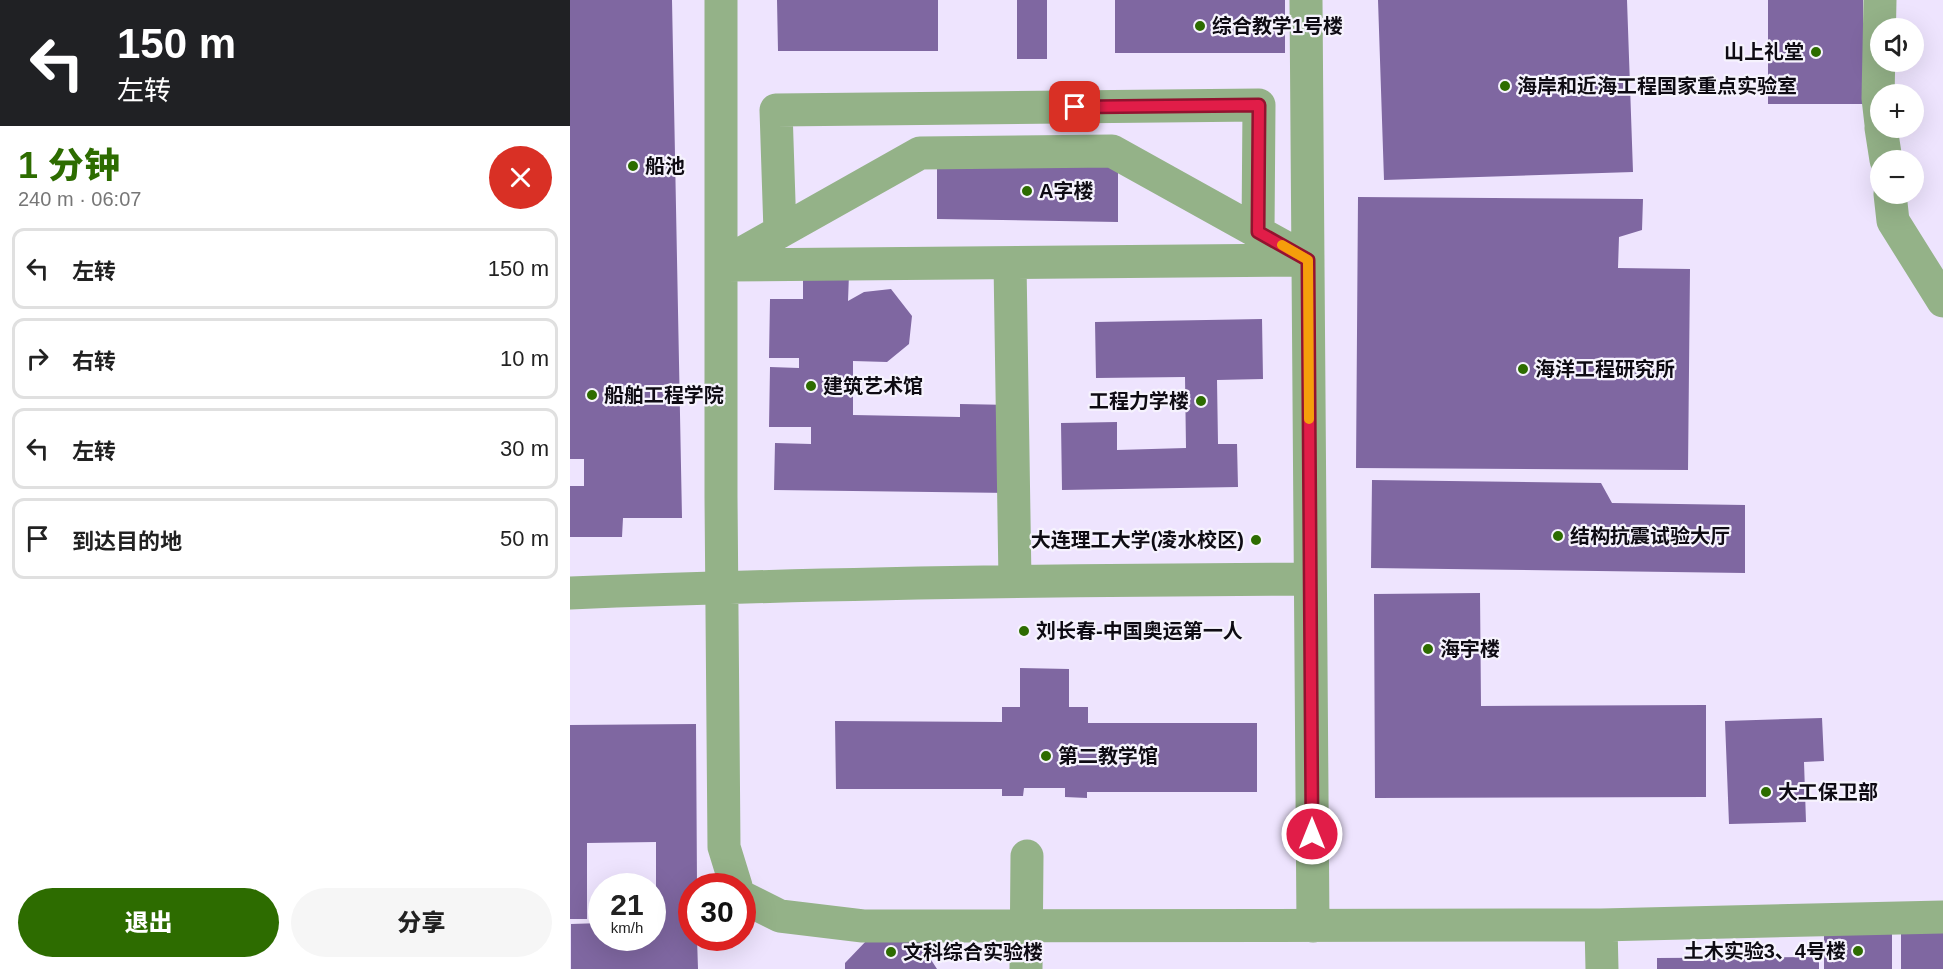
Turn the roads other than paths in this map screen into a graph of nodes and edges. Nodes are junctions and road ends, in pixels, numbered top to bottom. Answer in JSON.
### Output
{"nodes":[{"id":1,"x":721,"y":0,"type":"edge"},
{"id":2,"x":1306,"y":0,"type":"edge"},
{"id":3,"x":1880,"y":0,"type":"edge"},
{"id":4,"x":1878,"y":84,"type":"edge"},
{"id":5,"x":1891,"y":204,"type":"edge"},
{"id":6,"x":780,"y":232,"type":"junction"},
{"id":7,"x":1258,"y":232,"type":"junction"},
{"id":8,"x":1308,"y":260,"type":"junction"},
{"id":9,"x":1010,"y":262,"type":"junction"},
{"id":10,"x":721,"y":265,"type":"junction"},
{"id":11,"x":1943,"y":301,"type":"edge"},
{"id":12,"x":1310,"y":579,"type":"junction"},
{"id":13,"x":1015,"y":581,"type":"junction"},
{"id":14,"x":722,"y":587,"type":"junction"},
{"id":15,"x":570,"y":593,"type":"edge"},
{"id":16,"x":1027,"y":856,"type":"dead end"},
{"id":17,"x":732,"y":873,"type":"edge"},
{"id":18,"x":756,"y":904,"type":"edge"},
{"id":19,"x":1943,"y":916,"type":"edge"},
{"id":20,"x":1026,"y":925,"type":"junction"},
{"id":21,"x":1313,"y":926,"type":"junction"},
{"id":22,"x":1601,"y":926,"type":"junction"},
{"id":23,"x":1026,"y":969,"type":"edge"},
{"id":24,"x":1602,"y":969,"type":"edge"}],
"edges":[{"from":1,"to":10,"type":"street"},
{"from":2,"to":8,"type":"street"},
{"from":3,"to":4,"type":"street"},
{"from":5,"to":11,"type":"street"},
{"from":6,"to":7,"type":"street"},
{"from":6,"to":7,"type":"street"},
{"from":6,"to":10,"type":"street"},
{"from":7,"to":8,"type":"street"},
{"from":8,"to":9,"type":"street"},
{"from":8,"to":12,"type":"street"},
{"from":9,"to":10,"type":"street"},
{"from":9,"to":13,"type":"street"},
{"from":10,"to":14,"type":"street"},
{"from":12,"to":13,"type":"street"},
{"from":12,"to":21,"type":"street"},
{"from":13,"to":14,"type":"street"},
{"from":14,"to":15,"type":"street"},
{"from":14,"to":17,"type":"street"},
{"from":16,"to":20,"type":"street"},
{"from":18,"to":20,"type":"street"},
{"from":19,"to":22,"type":"street"},
{"from":20,"to":21,"type":"street"},
{"from":20,"to":23,"type":"street"},
{"from":21,"to":22,"type":"street"},
{"from":22,"to":24,"type":"street"}]}
